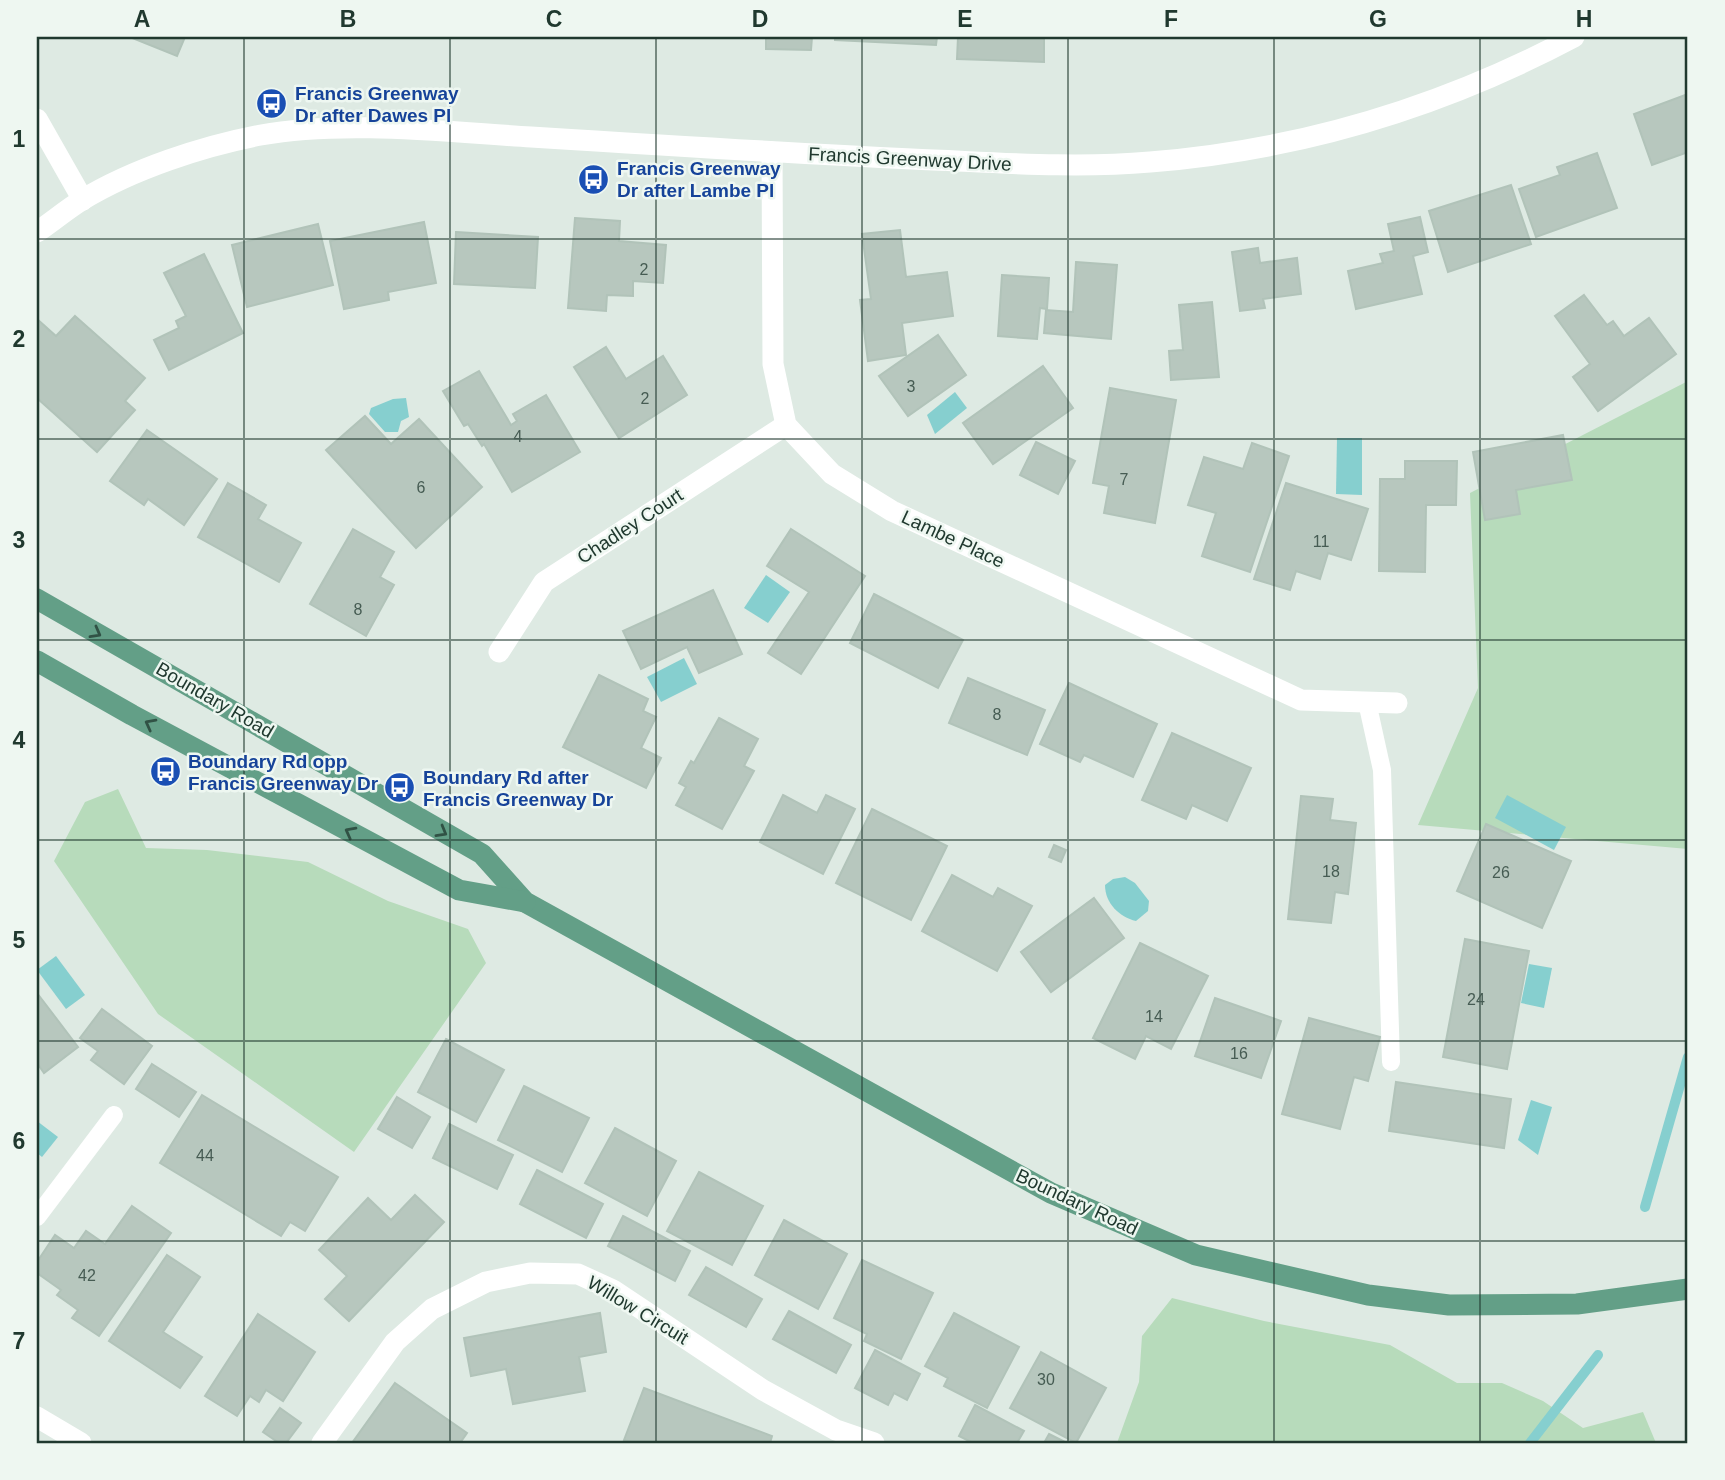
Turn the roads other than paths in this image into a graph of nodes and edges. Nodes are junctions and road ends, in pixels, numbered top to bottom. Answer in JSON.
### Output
{"nodes":[{"id":1,"x":1574,"y":37,"type":"edge"},
{"id":2,"x":37,"y":119,"type":"edge"},
{"id":3,"x":772,"y":152,"type":"junction"},
{"id":4,"x":83,"y":200,"type":"junction"},
{"id":5,"x":37,"y":232,"type":"edge"},
{"id":6,"x":786,"y":425,"type":"junction"},
{"id":7,"x":37,"y":599,"type":"edge"},
{"id":8,"x":499,"y":652,"type":"dead end"},
{"id":9,"x":37,"y":661,"type":"edge"},
{"id":10,"x":1367,"y":702,"type":"junction"},
{"id":11,"x":1397,"y":703,"type":"dead end"},
{"id":12,"x":525,"y":902,"type":"junction"},
{"id":13,"x":1391,"y":1062,"type":"dead end"},
{"id":14,"x":114,"y":1115,"type":"dead end"},
{"id":15,"x":37,"y":1217,"type":"edge"},
{"id":16,"x":1688,"y":1289,"type":"edge"},
{"id":17,"x":37,"y":1417,"type":"edge"},
{"id":18,"x":81,"y":1443,"type":"edge"},
{"id":19,"x":322,"y":1443,"type":"edge"},
{"id":20,"x":874,"y":1443,"type":"edge"}],
"edges":[{"from":1,"to":3,"type":"street","name":"Francis Greenway Drive"},
{"from":2,"to":4,"type":"street"},
{"from":3,"to":4,"type":"street","name":"Francis Greenway Drive"},
{"from":3,"to":6,"type":"street"},
{"from":4,"to":5,"type":"street","name":"Francis Greenway Drive"},
{"from":6,"to":8,"type":"street","name":"Chadley Court"},
{"from":6,"to":10,"type":"street","name":"Lambe Place"},
{"from":7,"to":12,"type":"main road","name":"Boundary Road","one_way":true},
{"from":12,"to":9,"type":"main road","name":"Boundary Road","one_way":true},
{"from":10,"to":11,"type":"street","name":"Lambe Place"},
{"from":10,"to":13,"type":"lane"},
{"from":12,"to":16,"type":"main road","name":"Boundary Road"},
{"from":14,"to":15,"type":"lane"},
{"from":17,"to":18,"type":"street"},
{"from":19,"to":20,"type":"street","name":"Willow Circuit"}]}
